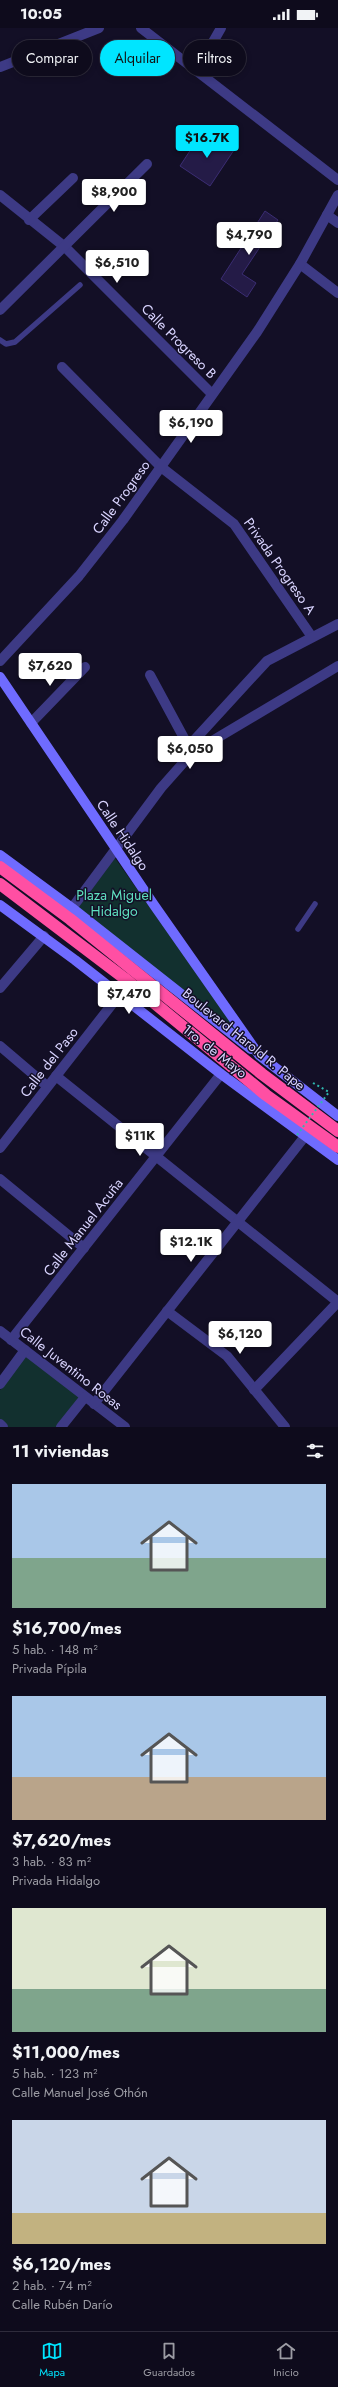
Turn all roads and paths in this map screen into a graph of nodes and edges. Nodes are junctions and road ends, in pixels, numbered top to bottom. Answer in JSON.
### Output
{"nodes":[{"id":1,"x":99,"y":28,"type":"edge"},
{"id":2,"x":141,"y":28,"type":"edge"},
{"id":3,"x":221,"y":28,"type":"edge"},
{"id":4,"x":214,"y":40,"type":"edge"},
{"id":5,"x":183,"y":60,"type":"edge"},
{"id":6,"x":0,"y":67,"type":"edge"},
{"id":7,"x":205,"y":76,"type":"edge"},
{"id":8,"x":147,"y":164,"type":"dead end"},
{"id":9,"x":73,"y":178,"type":"dead end"},
{"id":10,"x":338,"y":180,"type":"edge"},
{"id":11,"x":338,"y":195,"type":"edge"},
{"id":12,"x":1,"y":197,"type":"edge"},
{"id":13,"x":327,"y":215,"type":"junction"},
{"id":14,"x":29,"y":220,"type":"junction"},
{"id":15,"x":338,"y":222,"type":"edge"},
{"id":16,"x":65,"y":247,"type":"junction"},
{"id":17,"x":300,"y":264,"type":"junction"},
{"id":18,"x":80,"y":285,"type":"dead end"},
{"id":19,"x":338,"y":293,"type":"edge"},
{"id":20,"x":0,"y":310,"type":"edge"},
{"id":21,"x":0,"y":340,"type":"edge"},
{"id":22,"x":62,"y":368,"type":"dead end"},
{"id":23,"x":212,"y":394,"type":"junction"},
{"id":24,"x":161,"y":467,"type":"junction"},
{"id":25,"x":338,"y":624,"type":"edge"},
{"id":26,"x":312,"y":637,"type":"junction"},
{"id":27,"x":0,"y":661,"type":"edge"},
{"id":28,"x":338,"y":666,"type":"edge"},
{"id":29,"x":85,"y":667,"type":"dead end"},
{"id":30,"x":150,"y":675,"type":"dead end"},
{"id":31,"x":0,"y":677,"type":"edge"},
{"id":32,"x":31,"y":722,"type":"junction"},
{"id":33,"x":190,"y":750,"type":"junction"},
{"id":34,"x":115,"y":848,"type":"junction"},
{"id":35,"x":0,"y":855,"type":"edge"},
{"id":36,"x":0,"y":867,"type":"edge"},
{"id":37,"x":0,"y":884,"type":"edge"},
{"id":38,"x":0,"y":904,"type":"edge"},
{"id":39,"x":316,"y":904,"type":"dead end"},
{"id":40,"x":72,"y":908,"type":"junction"},
{"id":41,"x":298,"y":929,"type":"dead end"},
{"id":42,"x":44,"y":936,"type":"junction"},
{"id":43,"x":0,"y":988,"type":"edge"},
{"id":44,"x":120,"y":994,"type":"junction"},
{"id":45,"x":0,"y":1046,"type":"edge"},
{"id":46,"x":259,"y":1055,"type":"junction"},
{"id":47,"x":221,"y":1074,"type":"junction"},
{"id":48,"x":56,"y":1076,"type":"junction"},
{"id":49,"x":48,"y":1086,"type":"junction"},
{"id":50,"x":329,"y":1092,"type":"dead end"},
{"id":51,"x":338,"y":1116,"type":"edge"},
{"id":52,"x":338,"y":1131,"type":"edge"},
{"id":53,"x":302,"y":1135,"type":"junction"},
{"id":54,"x":338,"y":1147,"type":"edge"},
{"id":55,"x":0,"y":1148,"type":"edge"},
{"id":56,"x":156,"y":1156,"type":"junction"},
{"id":57,"x":338,"y":1160,"type":"edge"},
{"id":58,"x":0,"y":1179,"type":"edge"},
{"id":59,"x":239,"y":1220,"type":"junction"},
{"id":60,"x":84,"y":1248,"type":"junction"},
{"id":61,"x":338,"y":1302,"type":"edge"},
{"id":62,"x":168,"y":1311,"type":"junction"},
{"id":63,"x":0,"y":1331,"type":"edge"},
{"id":64,"x":11,"y":1340,"type":"junction"},
{"id":65,"x":25,"y":1350,"type":"junction"},
{"id":66,"x":0,"y":1384,"type":"edge"},
{"id":67,"x":254,"y":1390,"type":"junction"},
{"id":68,"x":85,"y":1397,"type":"junction"},
{"id":69,"x":94,"y":1404,"type":"junction"},
{"id":70,"x":0,"y":1424,"type":"edge"},
{"id":71,"x":3,"y":1427,"type":"edge"},
{"id":72,"x":61,"y":1427,"type":"edge"},
{"id":73,"x":124,"y":1427,"type":"edge"},
{"id":74,"x":285,"y":1427,"type":"edge"}],
"edges":[{"from":1,"to":6,"type":"street"},
{"from":2,"to":5,"type":"street"},
{"from":3,"to":4,"type":"street"},
{"from":7,"to":10,"type":"street"},
{"from":8,"to":16,"type":"street"},
{"from":9,"to":14,"type":"street"},
{"from":11,"to":13,"type":"street","name":"Calle Progreso"},
{"from":12,"to":14,"type":"street","name":"Calle Progreso B"},
{"from":13,"to":15,"type":"street"},
{"from":13,"to":17,"type":"street","name":"Calle Progreso"},
{"from":14,"to":16,"type":"street","name":"Calle Progreso B"},
{"from":16,"to":20,"type":"street"},
{"from":16,"to":23,"type":"street","name":"Calle Progreso B"},
{"from":17,"to":19,"type":"street"},
{"from":17,"to":23,"type":"street","name":"Calle Progreso"},
{"from":18,"to":21,"type":"lane"},
{"from":22,"to":24,"type":"street","name":"Privada Progreso A"},
{"from":23,"to":24,"type":"street","name":"Calle Progreso"},
{"from":24,"to":26,"type":"street","name":"Privada Progreso A"},
{"from":24,"to":27,"type":"street","name":"Calle Progreso"},
{"from":25,"to":26,"type":"street"},
{"from":26,"to":33,"type":"street"},
{"from":28,"to":33,"type":"street"},
{"from":29,"to":32,"type":"street"},
{"from":30,"to":33,"type":"street"},
{"from":31,"to":32,"type":"main road","name":"Calle Hidalgo"},
{"from":32,"to":34,"type":"main road","name":"Calle Hidalgo"},
{"from":33,"to":34,"type":"street"},
{"from":34,"to":40,"type":"street"},
{"from":34,"to":46,"type":"main road","name":"Calle Hidalgo"},
{"from":35,"to":40,"type":"main road"},
{"from":36,"to":52,"type":"highway","name":"Boulevard Harold R. Pape"},
{"from":37,"to":54,"type":"highway","name":"Boulevard Harold R. Pape"},
{"from":38,"to":42,"type":"main road","name":"1ro. de Mayo"},
{"from":39,"to":41,"type":"lane"},
{"from":40,"to":46,"type":"main road"},
{"from":42,"to":43,"type":"street"},
{"from":42,"to":44,"type":"main road","name":"1ro. de Mayo"},
{"from":44,"to":47,"type":"main road","name":"1ro. de Mayo"},
{"from":44,"to":48,"type":"street","name":"Calle del Paso"},
{"from":45,"to":49,"type":"street"},
{"from":46,"to":51,"type":"main road","name":"Calle Hidalgo"},
{"from":47,"to":53,"type":"main road","name":"1ro. de Mayo"},
{"from":47,"to":56,"type":"street","name":"Calle Manuel Acuña"},
{"from":48,"to":49,"type":"street","name":"Calle del Paso"},
{"from":48,"to":56,"type":"street"},
{"from":49,"to":55,"type":"street","name":"Calle del Paso"},
{"from":50,"to":53,"type":"path","bridge":true},
{"from":53,"to":57,"type":"main road","name":"1ro. de Mayo"},
{"from":53,"to":59,"type":"street"},
{"from":56,"to":59,"type":"street"},
{"from":56,"to":60,"type":"street","name":"Calle Manuel Acuña"},
{"from":58,"to":60,"type":"street"},
{"from":59,"to":61,"type":"street"},
{"from":59,"to":62,"type":"street"},
{"from":60,"to":64,"type":"street","name":"Calle Manuel Acuña"},
{"from":61,"to":67,"type":"street"},
{"from":62,"to":67,"type":"street"},
{"from":62,"to":69,"type":"street"},
{"from":63,"to":64,"type":"street","name":"Calle Juventino Rosas"},
{"from":64,"to":65,"type":"street","name":"Calle Juventino Rosas"},
{"from":65,"to":66,"type":"street"},
{"from":65,"to":68,"type":"street","name":"Calle Juventino Rosas"},
{"from":67,"to":74,"type":"street"},
{"from":68,"to":69,"type":"street","name":"Calle Juventino Rosas"},
{"from":68,"to":72,"type":"street"},
{"from":69,"to":73,"type":"street","name":"Calle Juventino Rosas"},
{"from":70,"to":71,"type":"street"}]}
